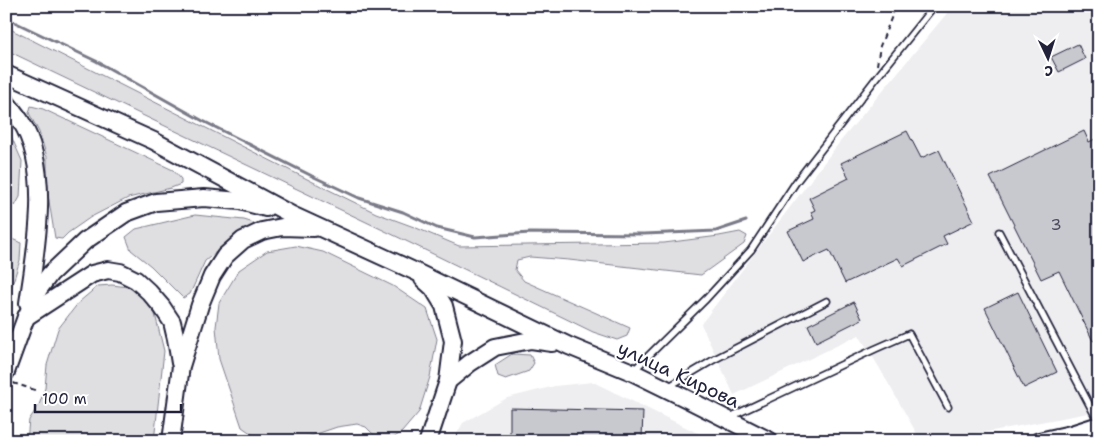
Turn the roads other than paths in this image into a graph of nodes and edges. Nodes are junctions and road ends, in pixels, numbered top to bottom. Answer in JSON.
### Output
{"nodes":[{"id":1,"x":934,"y":6,"type":"edge"},
{"id":2,"x":6,"y":74,"type":"edge"},
{"id":3,"x":6,"y":102,"type":"edge"},
{"id":4,"x":292,"y":215,"type":"junction"},
{"id":5,"x":322,"y":229,"type":"junction"},
{"id":6,"x":999,"y":232,"type":"dead end"},
{"id":7,"x":414,"y":271,"type":"junction"},
{"id":8,"x":827,"y":301,"type":"dead end"},
{"id":9,"x":26,"y":317,"type":"junction"},
{"id":10,"x":569,"y":346,"type":"junction"},
{"id":11,"x":180,"y":366,"type":"junction"},
{"id":12,"x":6,"y":372,"type":"edge"},
{"id":13,"x":632,"y":372,"type":"junction"},
{"id":14,"x":448,"y":382,"type":"junction"},
{"id":15,"x":666,"y":388,"type":"junction"},
{"id":16,"x":948,"y":407,"type":"dead end"},
{"id":17,"x":726,"y":418,"type":"junction"},
{"id":18,"x":1099,"y":424,"type":"edge"},
{"id":19,"x":171,"y":441,"type":"edge"},
{"id":20,"x":428,"y":441,"type":"edge"},
{"id":21,"x":770,"y":441,"type":"edge"},
{"id":22,"x":1039,"y":441,"type":"edge"}],
"edges":[{"from":1,"to":13,"type":"lane"},
{"from":2,"to":4,"type":"street"},
{"from":3,"to":9,"type":"street"},
{"from":4,"to":5,"type":"street"},
{"from":4,"to":9,"type":"street"},
{"from":5,"to":7,"type":"street"},
{"from":5,"to":11,"type":"street"},
{"from":6,"to":18,"type":"lane"},
{"from":7,"to":10,"type":"street"},
{"from":7,"to":14,"type":"street"},
{"from":8,"to":15,"type":"lane"},
{"from":9,"to":11,"type":"street"},
{"from":9,"to":12,"type":"street"},
{"from":10,"to":13,"type":"street","name":"улица Кирова"},
{"from":10,"to":14,"type":"street"},
{"from":11,"to":19,"type":"street"},
{"from":13,"to":15,"type":"street","name":"улица Кирова"},
{"from":14,"to":20,"type":"street"},
{"from":15,"to":17,"type":"street","name":"улица Кирова"},
{"from":16,"to":17,"type":"lane"},
{"from":17,"to":21,"type":"street","name":"улица Кирова"},
{"from":18,"to":22,"type":"street"}]}
